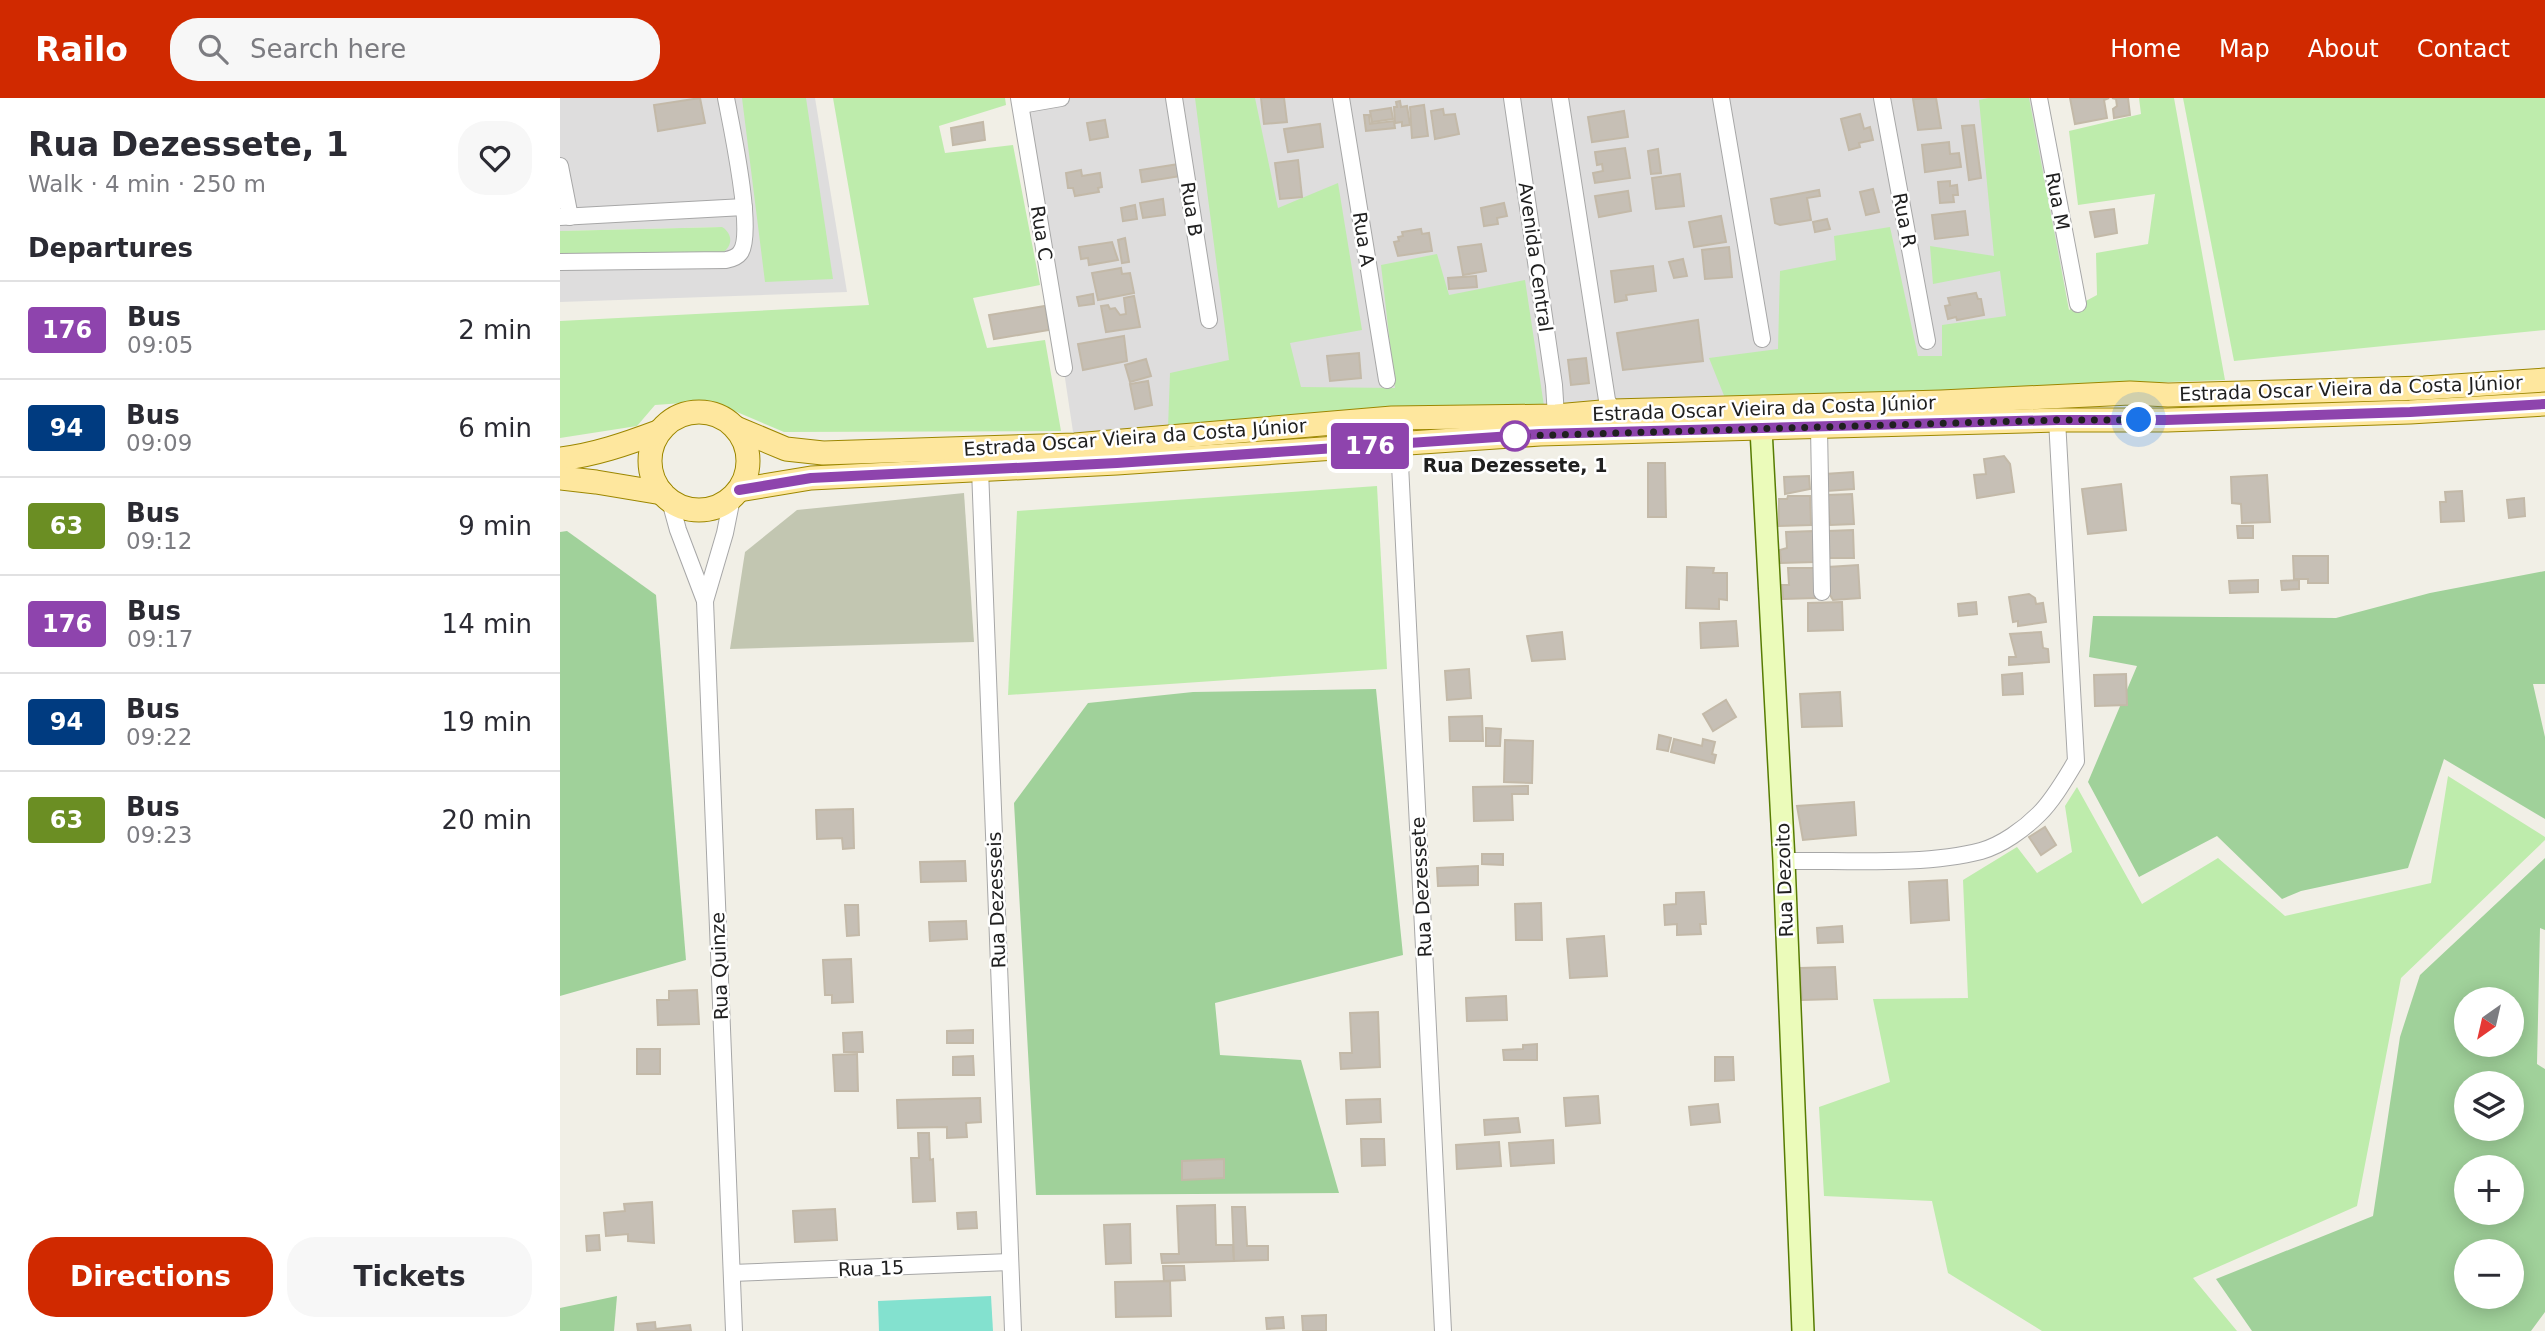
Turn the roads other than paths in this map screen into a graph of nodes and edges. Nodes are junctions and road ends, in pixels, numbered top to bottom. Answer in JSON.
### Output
{"nodes":[{"id":1,"x":726,"y":98,"type":"edge"},
{"id":2,"x":1061,"y":98,"type":"edge"},
{"id":3,"x":1174,"y":98,"type":"edge"},
{"id":4,"x":1341,"y":98,"type":"edge"},
{"id":5,"x":1513,"y":98,"type":"edge"},
{"id":6,"x":1560,"y":98,"type":"edge"},
{"id":7,"x":1721,"y":98,"type":"edge"},
{"id":8,"x":1882,"y":98,"type":"edge"},
{"id":9,"x":2039,"y":98,"type":"edge"},
{"id":10,"x":1020,"y":101,"type":"edge"},
{"id":11,"x":560,"y":166,"type":"edge"},
{"id":12,"x":744,"y":207,"type":"junction"},
{"id":13,"x":565,"y":217,"type":"edge"},
{"id":14,"x":560,"y":262,"type":"edge"},
{"id":15,"x":2078,"y":304,"type":"dead end"},
{"id":16,"x":1209,"y":320,"type":"dead end"},
{"id":17,"x":1762,"y":339,"type":"dead end"},
{"id":18,"x":1927,"y":341,"type":"dead end"},
{"id":19,"x":1064,"y":368,"type":"dead end"},
{"id":20,"x":1387,"y":380,"type":"dead end"},
{"id":21,"x":2545,"y":380,"type":"edge"},
{"id":22,"x":2545,"y":404,"type":"edge"},
{"id":23,"x":1613,"y":411,"type":"junction"},
{"id":24,"x":1556,"y":416,"type":"junction"},
{"id":25,"x":2057,"y":420,"type":"junction"},
{"id":26,"x":736,"y":428,"type":"junction"},
{"id":27,"x":1819,"y":428,"type":"junction"},
{"id":28,"x":1761,"y":429,"type":"junction"},
{"id":29,"x":658,"y":432,"type":"junction"},
{"id":30,"x":1399,"y":444,"type":"junction"},
{"id":31,"x":560,"y":459,"type":"edge"},
{"id":32,"x":980,"y":469,"type":"junction"},
{"id":33,"x":560,"y":478,"type":"edge"},
{"id":34,"x":736,"y":494,"type":"junction"},
{"id":35,"x":666,"y":497,"type":"junction"},
{"id":36,"x":1822,"y":592,"type":"dead end"},
{"id":37,"x":705,"y":601,"type":"junction"},
{"id":38,"x":1784,"y":861,"type":"junction"},
{"id":39,"x":1010,"y":1262,"type":"junction"},
{"id":40,"x":732,"y":1273,"type":"junction"},
{"id":41,"x":734,"y":1331,"type":"edge"},
{"id":42,"x":1013,"y":1331,"type":"edge"},
{"id":43,"x":1443,"y":1331,"type":"edge"},
{"id":44,"x":1802,"y":1331,"type":"edge"}],
"edges":[{"from":1,"to":12,"type":"street"},
{"from":2,"to":10,"type":"street"},
{"from":3,"to":16,"type":"street","name":"Rua B"},
{"from":4,"to":20,"type":"street","name":"Rua A"},
{"from":5,"to":24,"type":"street","name":"Avenida Central"},
{"from":6,"to":23,"type":"street"},
{"from":7,"to":17,"type":"street"},
{"from":8,"to":18,"type":"street","name":"Rua R"},
{"from":9,"to":15,"type":"street","name":"Rua M"},
{"from":10,"to":19,"type":"street","name":"Rua C"},
{"from":11,"to":13,"type":"street"},
{"from":12,"to":13,"type":"street"},
{"from":12,"to":14,"type":"street"},
{"from":21,"to":23,"type":"main road","name":"Estrada Oscar Vieira da Costa Júnior"},
{"from":22,"to":25,"type":"main road","name":"Estrada Oscar Vieira da Costa Júnior"},
{"from":23,"to":24,"type":"main road","name":"Estrada Oscar Vieira da Costa Júnior"},
{"from":24,"to":26,"type":"main road","name":"Estrada Oscar Vieira da Costa Júnior"},
{"from":25,"to":27,"type":"main road","name":"Estrada Oscar Vieira da Costa Júnior"},
{"from":25,"to":38,"type":"street"},
{"from":26,"to":29,"type":"main road"},
{"from":26,"to":34,"type":"main road"},
{"from":27,"to":28,"type":"main road","name":"Estrada Oscar Vieira da Costa Júnior"},
{"from":27,"to":36,"type":"street"},
{"from":28,"to":30,"type":"main road","name":"Estrada Oscar Vieira da Costa Júnior"},
{"from":28,"to":38,"type":"main road","name":"Rua Dezoito"},
{"from":29,"to":31,"type":"main road"},
{"from":29,"to":35,"type":"main road"},
{"from":30,"to":32,"type":"main road","name":"Estrada Oscar Vieira da Costa Júnior"},
{"from":30,"to":43,"type":"street","name":"Rua Dezessete"},
{"from":32,"to":34,"type":"main road","name":"Estrada Oscar Vieira da Costa Júnior"},
{"from":32,"to":39,"type":"street","name":"Rua Dezesseis"},
{"from":33,"to":35,"type":"main road"},
{"from":34,"to":35,"type":"main road"},
{"from":34,"to":37,"type":"street","name":"Rua Quinze"},
{"from":35,"to":37,"type":"street","name":"Rua Quinze"},
{"from":37,"to":40,"type":"street","name":"Rua Quinze"},
{"from":38,"to":44,"type":"main road","name":"Rua Dezoito"},
{"from":39,"to":40,"type":"street","name":"Rua 15"},
{"from":39,"to":42,"type":"street","name":"Rua Dezesseis"},
{"from":40,"to":41,"type":"street","name":"Rua Quinze"}]}
